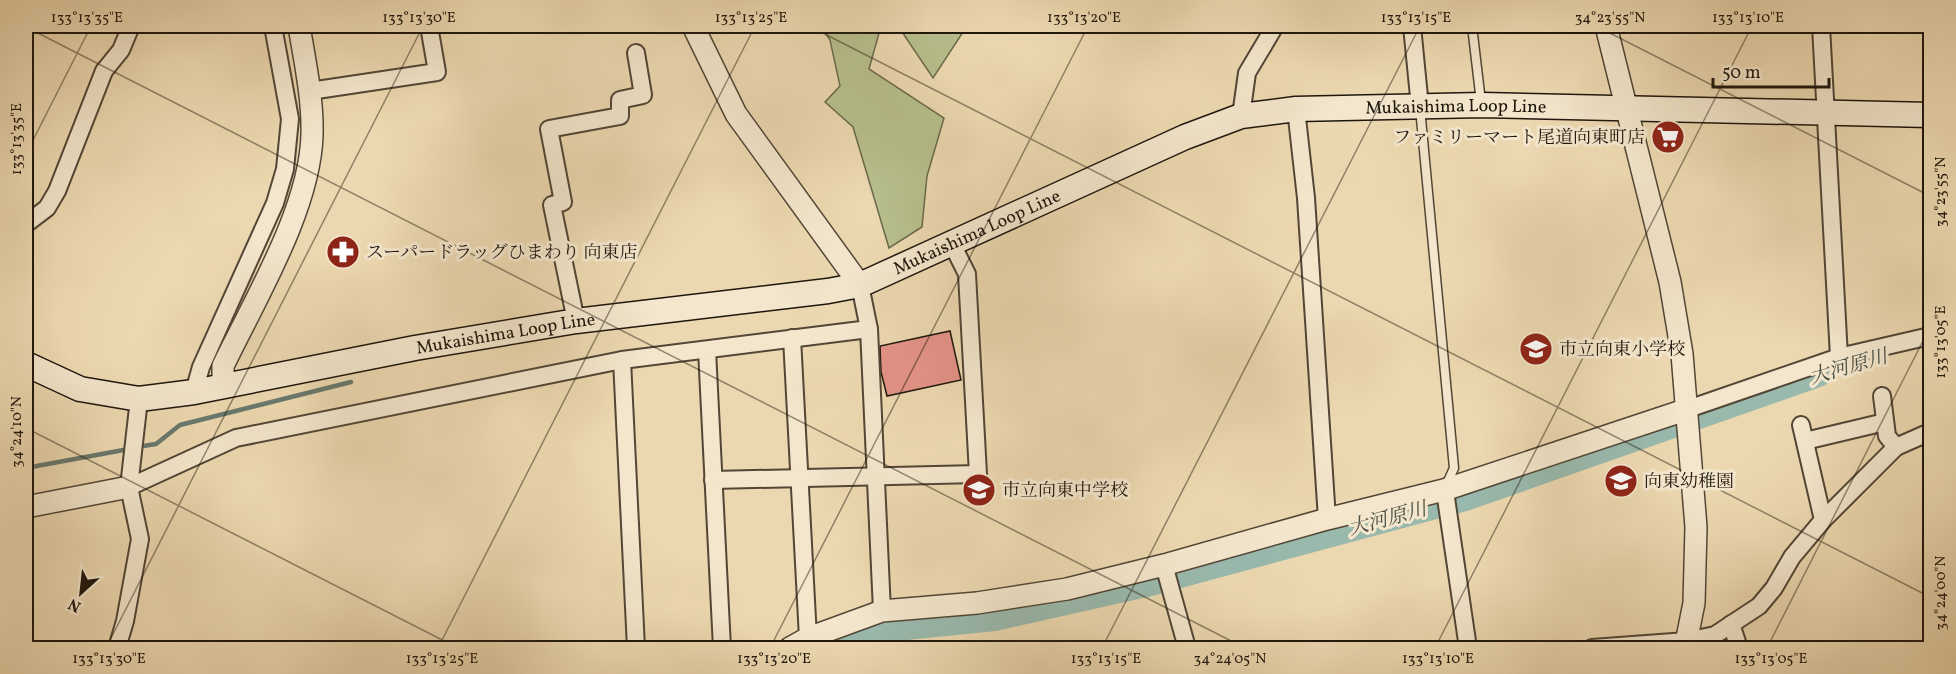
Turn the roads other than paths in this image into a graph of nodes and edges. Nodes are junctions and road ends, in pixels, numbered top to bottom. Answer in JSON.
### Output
{"nodes":[{"id":1,"x":131,"y":26,"type":"edge"},
{"id":2,"x":273,"y":26,"type":"edge"},
{"id":3,"x":299,"y":26,"type":"edge"},
{"id":4,"x":429,"y":26,"type":"edge"},
{"id":5,"x":693,"y":26,"type":"edge"},
{"id":6,"x":1275,"y":26,"type":"edge"},
{"id":7,"x":1413,"y":26,"type":"edge"},
{"id":8,"x":1472,"y":26,"type":"edge"},
{"id":9,"x":1606,"y":26,"type":"edge"},
{"id":10,"x":1821,"y":26,"type":"edge"},
{"id":11,"x":636,"y":53,"type":"dead end"},
{"id":12,"x":310,"y":92,"type":"junction"},
{"id":13,"x":1482,"y":105,"type":"junction"},
{"id":14,"x":1420,"y":107,"type":"junction"},
{"id":15,"x":1296,"y":109,"type":"junction"},
{"id":16,"x":1626,"y":110,"type":"junction"},
{"id":17,"x":1826,"y":111,"type":"junction"},
{"id":18,"x":1930,"y":115,"type":"edge"},
{"id":19,"x":1241,"y":116,"type":"junction"},
{"id":20,"x":26,"y":224,"type":"edge"},
{"id":21,"x":951,"y":242,"type":"junction"},
{"id":22,"x":860,"y":285,"type":"junction"},
{"id":23,"x":576,"y":321,"type":"junction"},
{"id":24,"x":869,"y":329,"type":"junction"},
{"id":25,"x":1930,"y":336,"type":"edge"},
{"id":26,"x":792,"y":338,"type":"junction"},
{"id":27,"x":707,"y":350,"type":"junction"},
{"id":28,"x":1839,"y":357,"type":"junction"},
{"id":29,"x":622,"y":360,"type":"junction"},
{"id":30,"x":26,"y":364,"type":"edge"},
{"id":31,"x":223,"y":386,"type":"junction"},
{"id":32,"x":194,"y":392,"type":"junction"},
{"id":33,"x":1882,"y":396,"type":"dead end"},
{"id":34,"x":138,"y":409,"type":"junction"},
{"id":35,"x":1688,"y":409,"type":"junction"},
{"id":36,"x":1885,"y":422,"type":"junction"},
{"id":37,"x":1930,"y":432,"type":"edge"},
{"id":38,"x":1896,"y":447,"type":"junction"},
{"id":39,"x":875,"y":474,"type":"junction"},
{"id":40,"x":131,"y":478,"type":"junction"},
{"id":41,"x":799,"y":478,"type":"junction"},
{"id":42,"x":713,"y":480,"type":"junction"},
{"id":43,"x":1446,"y":499,"type":"junction"},
{"id":44,"x":26,"y":508,"type":"edge"},
{"id":45,"x":1327,"y":519,"type":"junction"},
{"id":46,"x":1823,"y":520,"type":"junction"},
{"id":47,"x":1164,"y":565,"type":"junction"},
{"id":48,"x":882,"y":611,"type":"junction"},
{"id":49,"x":1731,"y":624,"type":"junction"},
{"id":50,"x":808,"y":638,"type":"junction"},
{"id":51,"x":1686,"y":645,"type":"edge"},
{"id":52,"x":117,"y":648,"type":"edge"},
{"id":53,"x":636,"y":648,"type":"edge"},
{"id":54,"x":722,"y":648,"type":"edge"},
{"id":55,"x":790,"y":648,"type":"edge"},
{"id":56,"x":1186,"y":648,"type":"edge"},
{"id":57,"x":1468,"y":648,"type":"edge"},
{"id":58,"x":1592,"y":648,"type":"edge"},
{"id":59,"x":1739,"y":648,"type":"edge"}],
"edges":[{"from":1,"to":20,"type":"street"},
{"from":2,"to":32,"type":"street"},
{"from":3,"to":12,"type":"street"},
{"from":4,"to":12,"type":"street"},
{"from":5,"to":22,"type":"street"},
{"from":6,"to":19,"type":"street"},
{"from":7,"to":14,"type":"street"},
{"from":8,"to":13,"type":"lane"},
{"from":9,"to":16,"type":"street"},
{"from":10,"to":17,"type":"street"},
{"from":11,"to":23,"type":"street"},
{"from":12,"to":31,"type":"street"},
{"from":13,"to":14,"type":"main road","name":"Mukaishima Loop Line"},
{"from":13,"to":16,"type":"main road","name":"Mukaishima Loop Line"},
{"from":14,"to":15,"type":"main road","name":"Mukaishima Loop Line"},
{"from":14,"to":43,"type":"lane"},
{"from":15,"to":19,"type":"main road","name":"Mukaishima Loop Line"},
{"from":15,"to":45,"type":"street"},
{"from":16,"to":17,"type":"main road","name":"Mukaishima Loop Line"},
{"from":16,"to":35,"type":"street"},
{"from":17,"to":18,"type":"main road","name":"Mukaishima Loop Line"},
{"from":17,"to":28,"type":"street"},
{"from":19,"to":21,"type":"main road","name":"Mukaishima Loop Line"},
{"from":21,"to":22,"type":"main road","name":"Mukaishima Loop Line"},
{"from":21,"to":39,"type":"street"},
{"from":22,"to":23,"type":"main road","name":"Mukaishima Loop Line"},
{"from":22,"to":24,"type":"street"},
{"from":23,"to":31,"type":"main road","name":"Mukaishima Loop Line"},
{"from":24,"to":26,"type":"street"},
{"from":24,"to":39,"type":"street"},
{"from":25,"to":28,"type":"street"},
{"from":26,"to":27,"type":"street"},
{"from":26,"to":41,"type":"street"},
{"from":27,"to":29,"type":"street"},
{"from":27,"to":42,"type":"street"},
{"from":28,"to":35,"type":"street"},
{"from":29,"to":40,"type":"street"},
{"from":29,"to":53,"type":"street"},
{"from":30,"to":34,"type":"main road","name":"Mukaishima Loop Line"},
{"from":31,"to":32,"type":"main road","name":"Mukaishima Loop Line"},
{"from":32,"to":34,"type":"main road","name":"Mukaishima Loop Line"},
{"from":33,"to":36,"type":"street"},
{"from":34,"to":40,"type":"street"},
{"from":35,"to":43,"type":"street"},
{"from":35,"to":51,"type":"street"},
{"from":36,"to":38,"type":"street"},
{"from":36,"to":46,"type":"street"},
{"from":37,"to":38,"type":"street"},
{"from":38,"to":46,"type":"street"},
{"from":39,"to":41,"type":"street"},
{"from":39,"to":48,"type":"street"},
{"from":40,"to":44,"type":"street"},
{"from":40,"to":52,"type":"street"},
{"from":41,"to":42,"type":"street"},
{"from":41,"to":50,"type":"street"},
{"from":42,"to":54,"type":"street"},
{"from":43,"to":45,"type":"street"},
{"from":43,"to":57,"type":"street"},
{"from":45,"to":47,"type":"street"},
{"from":46,"to":49,"type":"street"},
{"from":47,"to":48,"type":"street"},
{"from":47,"to":56,"type":"street"},
{"from":48,"to":50,"type":"street"},
{"from":49,"to":51,"type":"street"},
{"from":49,"to":59,"type":"street"},
{"from":50,"to":55,"type":"street"},
{"from":51,"to":58,"type":"street"}]}
